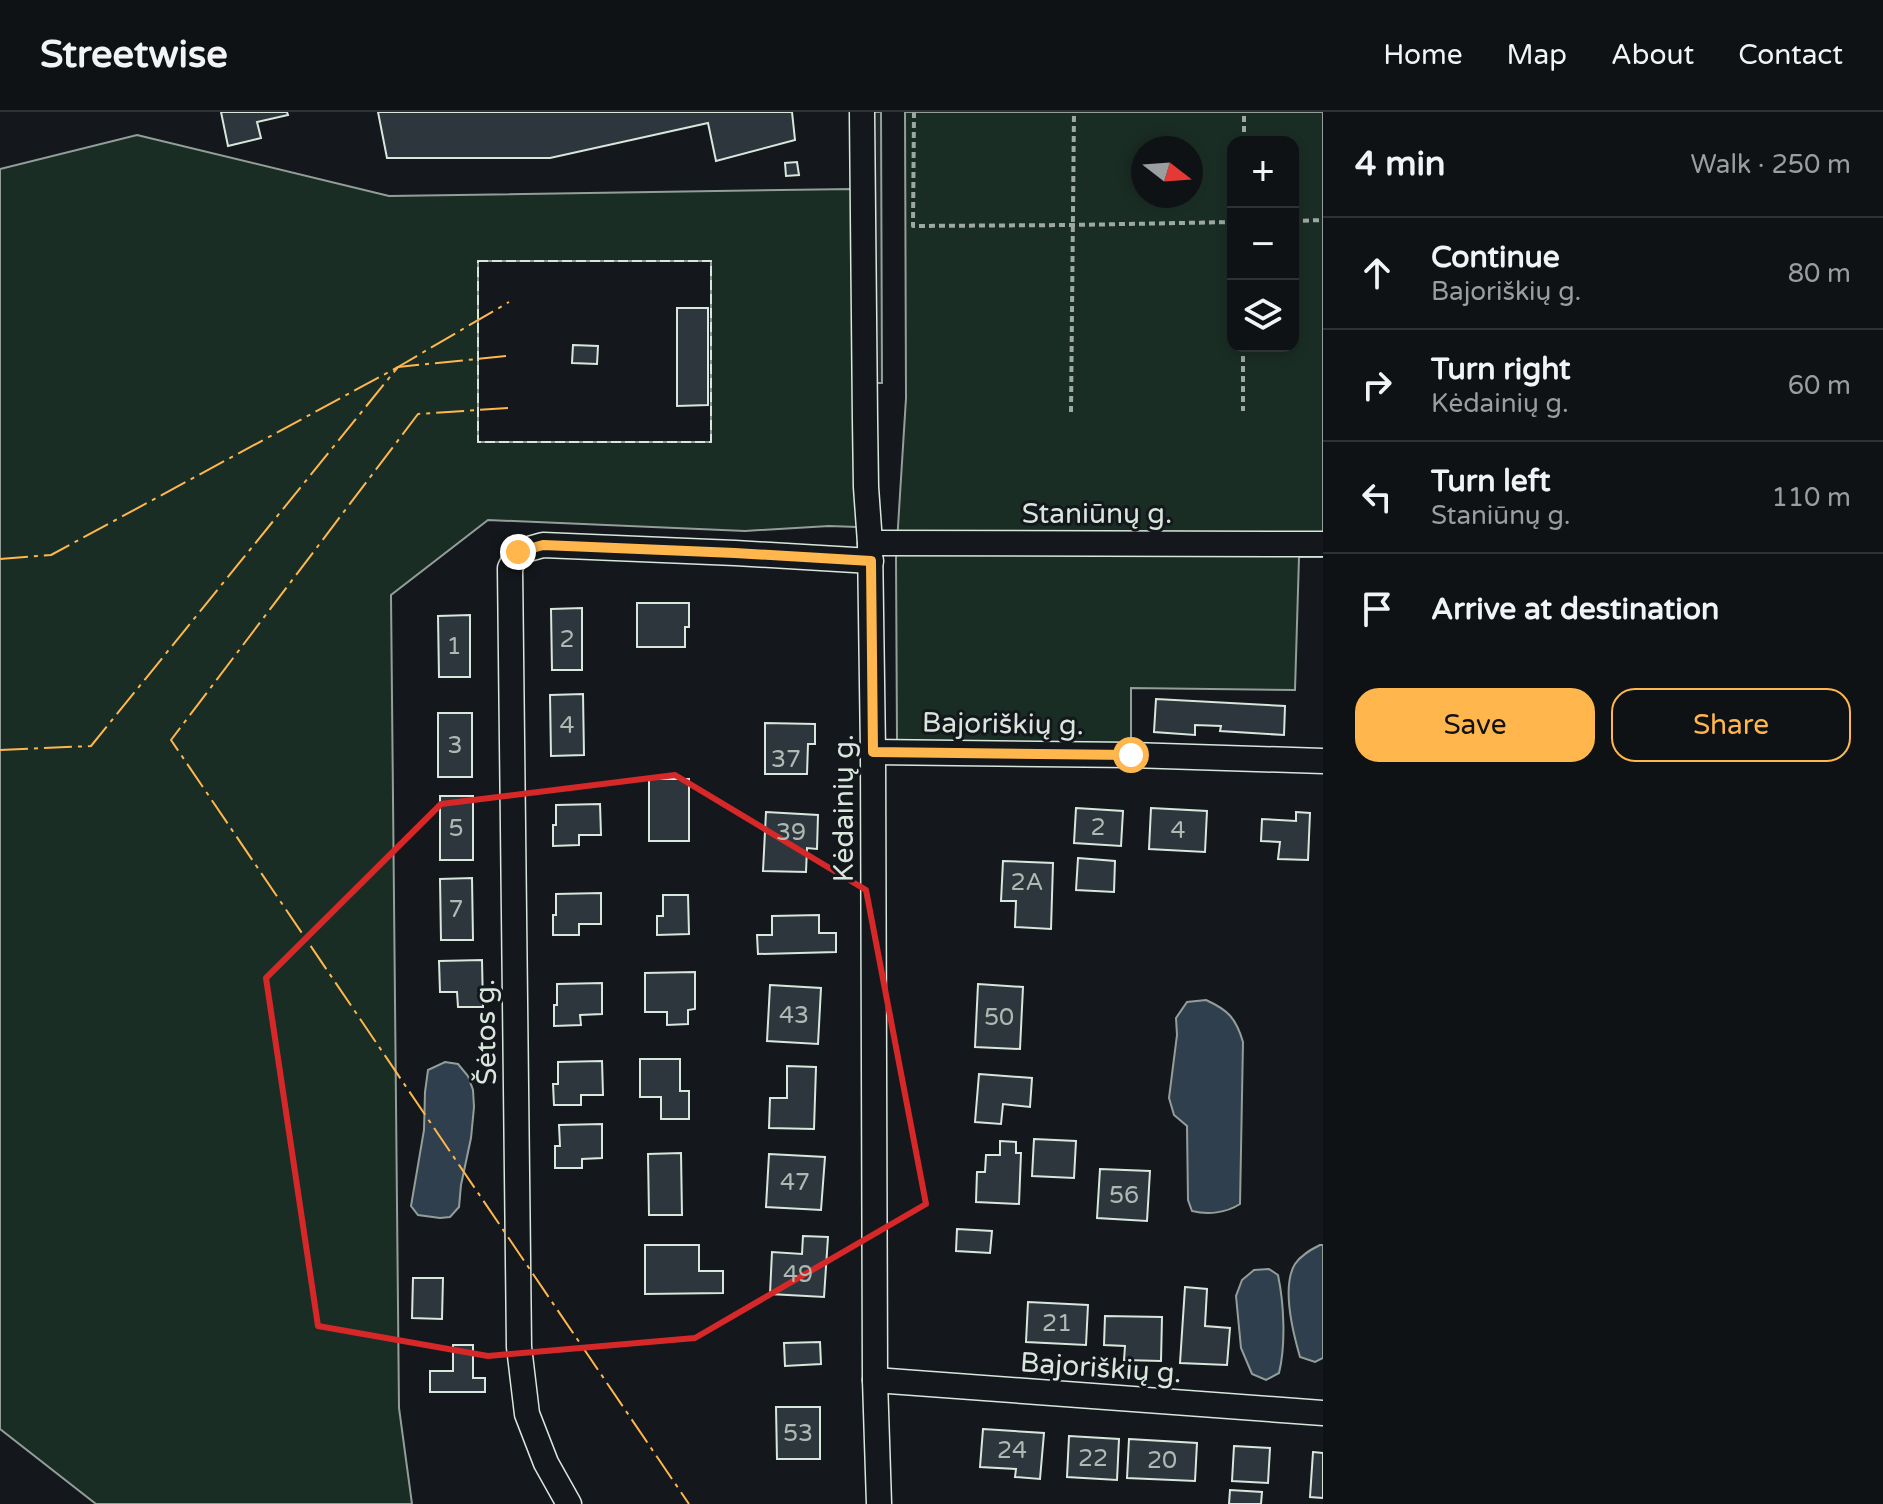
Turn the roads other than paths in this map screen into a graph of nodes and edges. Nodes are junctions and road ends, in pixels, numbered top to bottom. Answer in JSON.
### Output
{"nodes":[{"id":1,"x":862,"y":112,"type":"edge"},
{"id":2,"x":1323,"y":544,"type":"edge"},
{"id":3,"x":518,"y":552,"type":"joint"},
{"id":4,"x":870,"y":552,"type":"junction"},
{"id":5,"x":873,"y":752,"type":"junction"},
{"id":6,"x":1323,"y":761,"type":"edge"},
{"id":7,"x":875,"y":1380,"type":"junction"},
{"id":8,"x":1323,"y":1413,"type":"edge"},
{"id":9,"x":569,"y":1504,"type":"edge"},
{"id":10,"x":879,"y":1504,"type":"edge"}],
"edges":[{"from":1,"to":4,"type":"street","name":"Kėdainių g."},
{"from":2,"to":4,"type":"street","name":"Staniūnų g."},
{"from":3,"to":4,"type":"street","name":"Staniūnų g."},
{"from":3,"to":9,"type":"street","name":"Šėtos g."},
{"from":4,"to":5,"type":"street","name":"Kėdainių g."},
{"from":5,"to":6,"type":"street","name":"Bajoriškių g."},
{"from":5,"to":7,"type":"street","name":"Kėdainių g."},
{"from":7,"to":8,"type":"street","name":"Bajoriškių g."},
{"from":7,"to":10,"type":"street","name":"Kėdainių g."}]}
